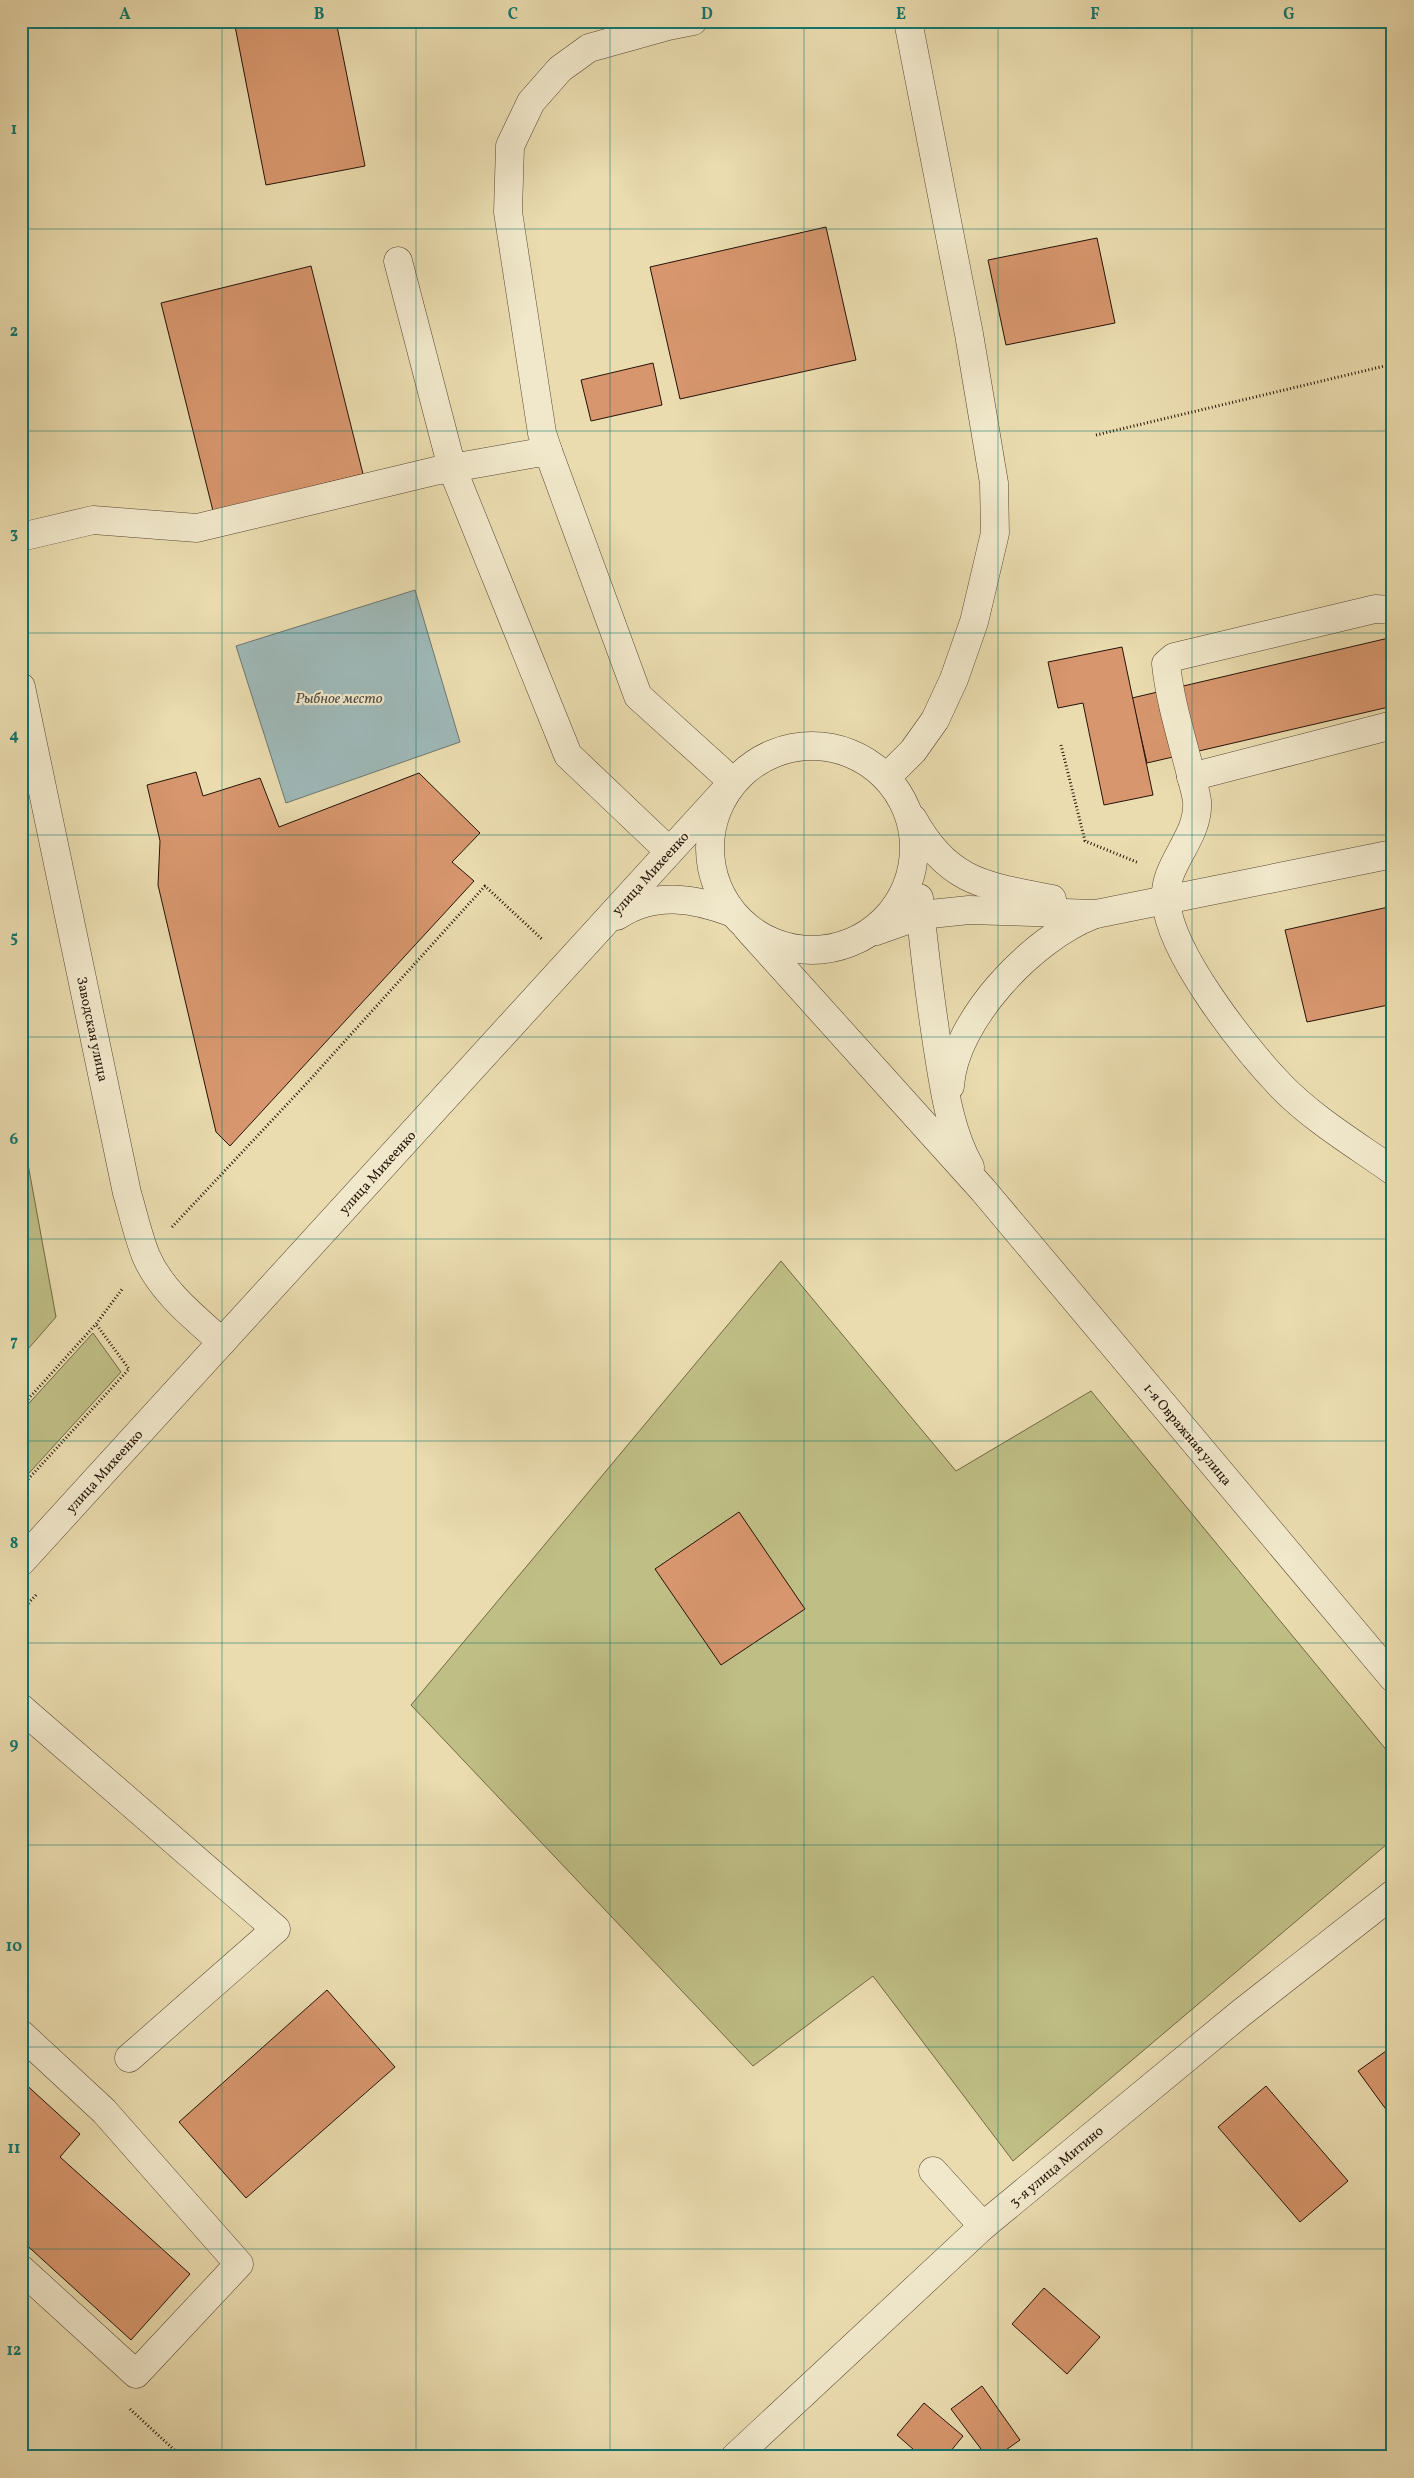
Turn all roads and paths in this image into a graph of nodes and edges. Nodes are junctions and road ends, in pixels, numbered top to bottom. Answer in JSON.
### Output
{"nodes":[{"id":1,"x":693,"y":21,"type":"edge"},
{"id":2,"x":908,"y":21,"type":"edge"},
{"id":3,"x":398,"y":261,"type":"dead end"},
{"id":4,"x":1393,"y":364,"type":"edge"},
{"id":5,"x":1096,"y":435,"type":"dead end"},
{"id":6,"x":548,"y":451,"type":"junction"},
{"id":7,"x":452,"y":468,"type":"junction"},
{"id":8,"x":21,"y":537,"type":"edge"},
{"id":9,"x":1393,"y":610,"type":"edge"},
{"id":10,"x":21,"y":687,"type":"edge"},
{"id":11,"x":1393,"y":725,"type":"edge"},
{"id":12,"x":886,"y":777,"type":"junction"},
{"id":13,"x":1191,"y":778,"type":"junction"},
{"id":14,"x":732,"y":782,"type":"junction"},
{"id":15,"x":903,"y":801,"type":"junction"},
{"id":16,"x":669,"y":851,"type":"junction"},
{"id":17,"x":1393,"y":854,"type":"edge"},
{"id":18,"x":914,"y":856,"type":"junction"},
{"id":19,"x":1166,"y":901,"type":"junction"},
{"id":20,"x":1106,"y":912,"type":"junction"},
{"id":21,"x":920,"y":915,"type":"junction"},
{"id":22,"x":740,"y":920,"type":"junction"},
{"id":23,"x":600,"y":928,"type":"junction"},
{"id":24,"x":862,"y":938,"type":"junction"},
{"id":25,"x":948,"y":1105,"type":"junction"},
{"id":26,"x":1393,"y":1170,"type":"edge"},
{"id":27,"x":983,"y":1190,"type":"junction"},
{"id":28,"x":96,"y":1324,"type":"dead end"},
{"id":29,"x":222,"y":1342,"type":"junction"},
{"id":30,"x":21,"y":1487,"type":"edge"},
{"id":31,"x":21,"y":1562,"type":"edge"},
{"id":32,"x":1393,"y":1678,"type":"edge"},
{"id":33,"x":21,"y":1708,"type":"edge"},
{"id":34,"x":1393,"y":1894,"type":"edge"},
{"id":35,"x":21,"y":2034,"type":"edge"},
{"id":36,"x":130,"y":2058,"type":"dead end"},
{"id":37,"x":933,"y":2171,"type":"dead end"},
{"id":38,"x":983,"y":2226,"type":"junction"},
{"id":39,"x":21,"y":2269,"type":"edge"},
{"id":40,"x":735,"y":2457,"type":"edge"}],
"edges":[{"from":1,"to":6,"type":"street"},
{"from":2,"to":12,"type":"street"},
{"from":3,"to":7,"type":"street"},
{"from":4,"to":5,"type":"path"},
{"from":6,"to":7,"type":"street"},
{"from":6,"to":14,"type":"street"},
{"from":7,"to":8,"type":"street"},
{"from":7,"to":16,"type":"street"},
{"from":9,"to":13,"type":"street"},
{"from":10,"to":29,"type":"street","name":"Заводская улица"},
{"from":11,"to":13,"type":"street"},
{"from":12,"to":14,"type":"street"},
{"from":12,"to":15,"type":"street"},
{"from":13,"to":19,"type":"street"},
{"from":14,"to":16,"type":"street","name":"улица Михеенко"},
{"from":14,"to":22,"type":"street"},
{"from":15,"to":18,"type":"street"},
{"from":15,"to":20,"type":"street"},
{"from":16,"to":23,"type":"street","name":"улица Михеенко"},
{"from":17,"to":19,"type":"street"},
{"from":18,"to":21,"type":"street"},
{"from":18,"to":24,"type":"street"},
{"from":19,"to":20,"type":"street"},
{"from":19,"to":26,"type":"street"},
{"from":20,"to":21,"type":"street"},
{"from":20,"to":25,"type":"street"},
{"from":21,"to":24,"type":"street"},
{"from":21,"to":25,"type":"street"},
{"from":22,"to":23,"type":"street"},
{"from":22,"to":24,"type":"street"},
{"from":22,"to":27,"type":"street"},
{"from":23,"to":29,"type":"street","name":"улица Михеенко"},
{"from":25,"to":27,"type":"street"},
{"from":27,"to":32,"type":"street","name":"1-я Овражная улица"},
{"from":28,"to":30,"type":"path"},
{"from":29,"to":31,"type":"street","name":"улица Михеенко"},
{"from":33,"to":36,"type":"street"},
{"from":34,"to":38,"type":"street","name":"3-я улица Митино"},
{"from":35,"to":39,"type":"street"},
{"from":37,"to":38,"type":"street"},
{"from":38,"to":40,"type":"street","name":"3-я улица Митино"}]}
